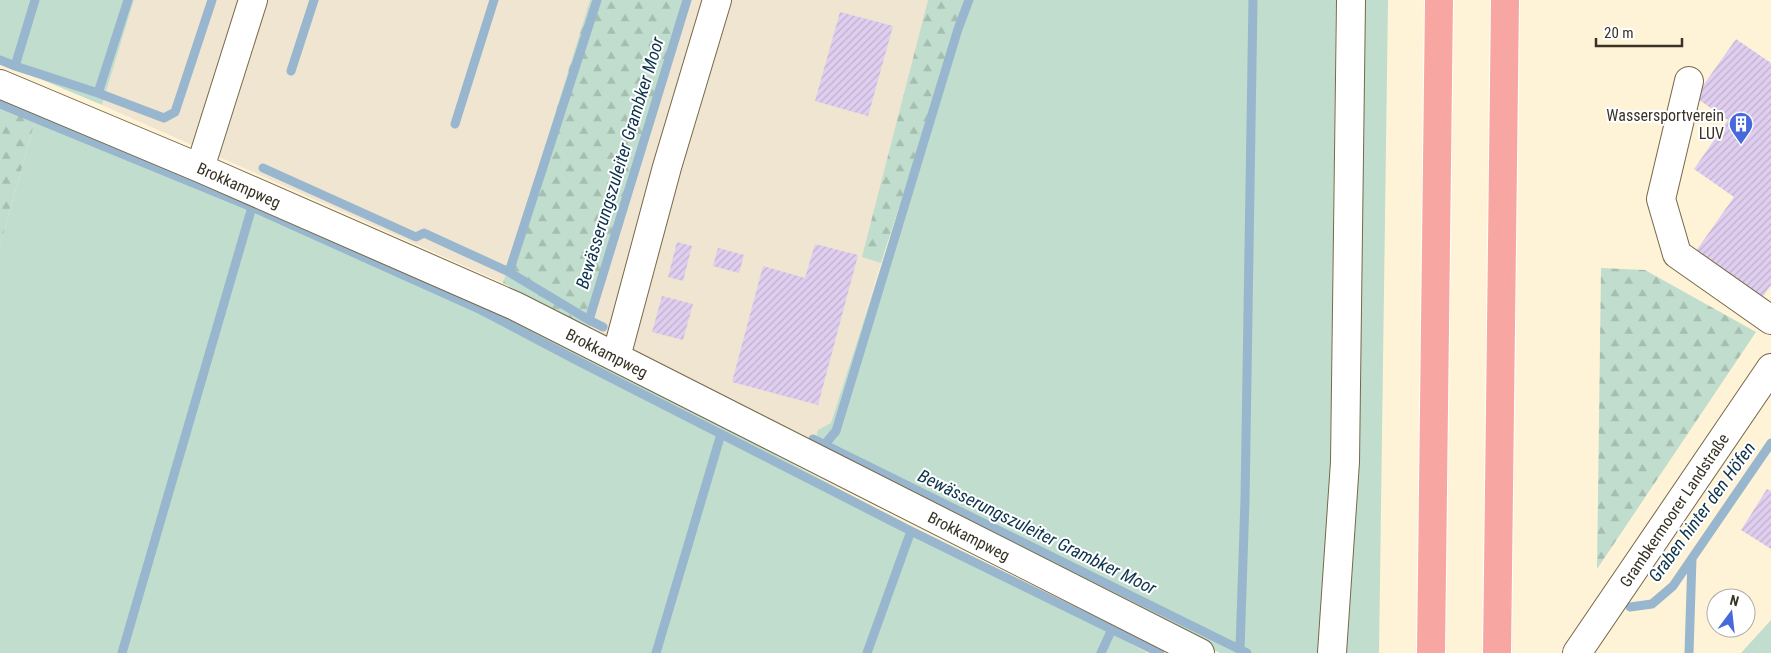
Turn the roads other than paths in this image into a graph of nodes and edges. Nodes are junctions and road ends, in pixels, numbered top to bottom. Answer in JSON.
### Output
{"nodes":[{"id":1,"x":253,"y":0,"type":"edge"},
{"id":2,"x":717,"y":0,"type":"edge"},
{"id":3,"x":1351,"y":0,"type":"edge"},
{"id":4,"x":1439,"y":0,"type":"edge"},
{"id":5,"x":1505,"y":0,"type":"edge"},
{"id":6,"x":1689,"y":81,"type":"dead end"},
{"id":7,"x":0,"y":84,"type":"edge"},
{"id":8,"x":200,"y":168,"type":"junction"},
{"id":9,"x":1771,"y":320,"type":"edge"},
{"id":10,"x":616,"y":357,"type":"junction"},
{"id":11,"x":1771,"y":368,"type":"edge"},
{"id":12,"x":1200,"y":653,"type":"edge"},
{"id":13,"x":1332,"y":653,"type":"edge"},
{"id":14,"x":1431,"y":653,"type":"edge"},
{"id":15,"x":1497,"y":653,"type":"edge"},
{"id":16,"x":1577,"y":653,"type":"edge"}],
"edges":[{"from":1,"to":8,"type":"street"},
{"from":2,"to":10,"type":"street"},
{"from":3,"to":13,"type":"street"},
{"from":4,"to":14,"type":"highway"},
{"from":5,"to":15,"type":"highway"},
{"from":6,"to":9,"type":"street"},
{"from":7,"to":8,"type":"street","name":"Brokkampweg"},
{"from":8,"to":10,"type":"street","name":"Brokkampweg"},
{"from":10,"to":12,"type":"street","name":"Brokkampweg"},
{"from":11,"to":16,"type":"street","name":"Grambkermoorer Landstraße"}]}
